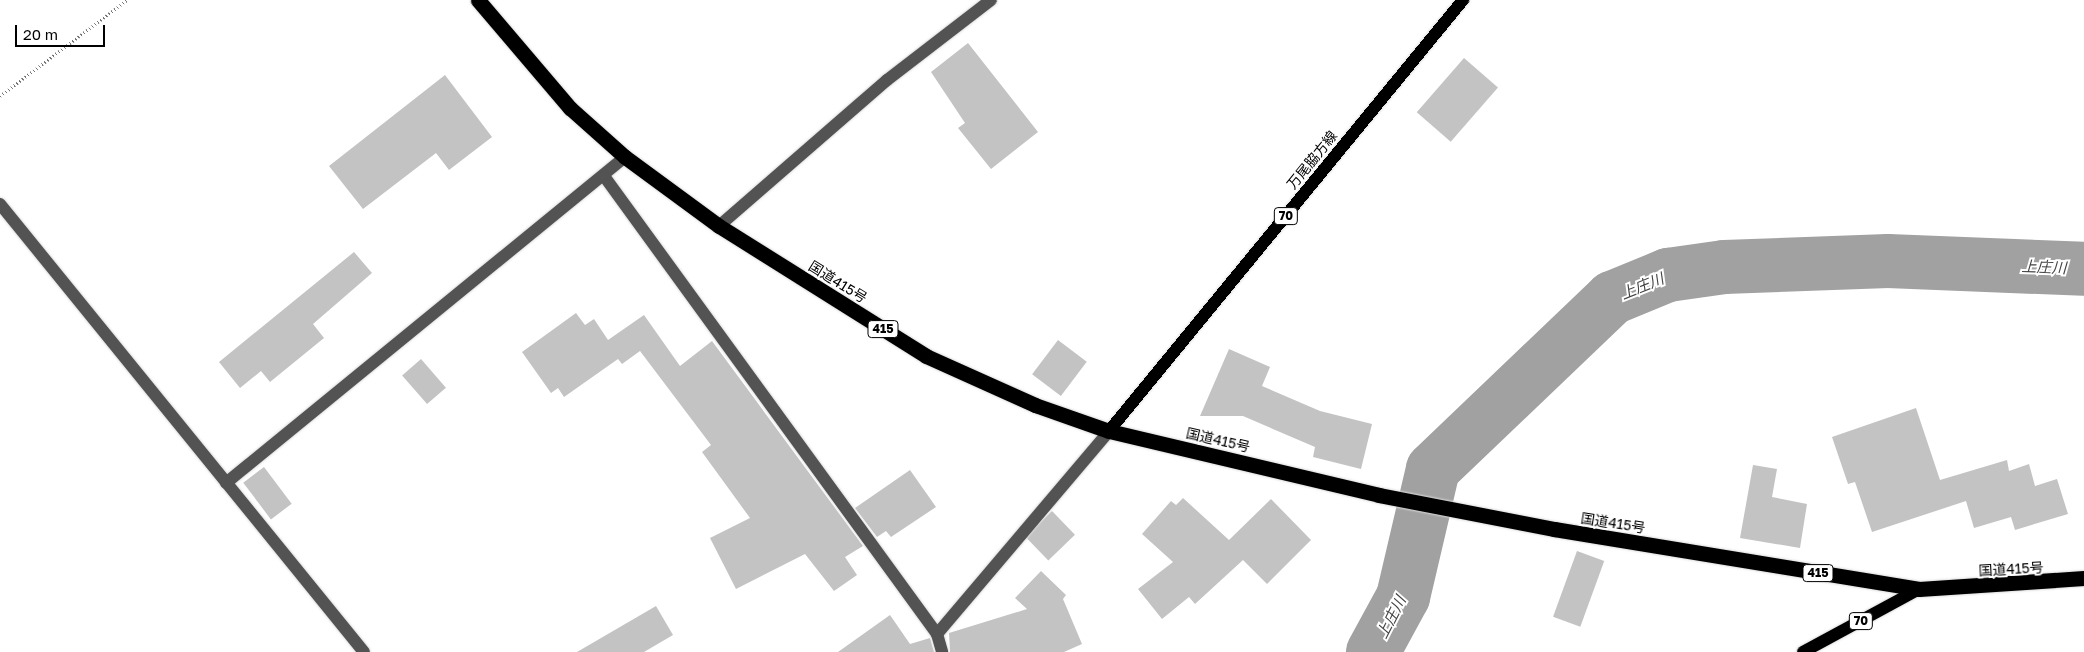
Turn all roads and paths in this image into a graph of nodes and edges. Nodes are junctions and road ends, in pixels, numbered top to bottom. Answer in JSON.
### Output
{"nodes":[{"id":1,"x":127,"y":0,"type":"edge"},
{"id":2,"x":478,"y":0,"type":"edge"},
{"id":3,"x":991,"y":0,"type":"edge"},
{"id":4,"x":1462,"y":0,"type":"edge"},
{"id":5,"x":0,"y":96,"type":"edge"},
{"id":6,"x":625,"y":157,"type":"junction"},
{"id":7,"x":604,"y":176,"type":"junction"},
{"id":8,"x":0,"y":204,"type":"edge"},
{"id":9,"x":719,"y":226,"type":"junction"},
{"id":10,"x":1109,"y":431,"type":"junction"},
{"id":11,"x":226,"y":483,"type":"junction"},
{"id":12,"x":2084,"y":578,"type":"edge"},
{"id":13,"x":1919,"y":589,"type":"junction"},
{"id":14,"x":937,"y":634,"type":"junction"},
{"id":15,"x":364,"y":652,"type":"edge"},
{"id":16,"x":942,"y":652,"type":"edge"},
{"id":17,"x":1803,"y":652,"type":"edge"}],
"edges":[{"from":1,"to":5,"type":"path"},
{"from":2,"to":6,"type":"highway","name":"国道415号","number":"415"},
{"from":3,"to":9,"type":"street"},
{"from":4,"to":10,"type":"main road","name":"万尾脇方線","number":"70"},
{"from":6,"to":7,"type":"street"},
{"from":6,"to":9,"type":"highway","name":"国道415号","number":"415"},
{"from":7,"to":11,"type":"street"},
{"from":7,"to":14,"type":"street"},
{"from":8,"to":11,"type":"street"},
{"from":9,"to":10,"type":"highway","name":"国道415号","number":"415"},
{"from":10,"to":13,"type":"highway","name":"国道415号","number":"415"},
{"from":10,"to":14,"type":"street"},
{"from":11,"to":15,"type":"street"},
{"from":12,"to":13,"type":"highway","name":"国道415号","number":"415"},
{"from":13,"to":17,"type":"main road","number":"70"},
{"from":14,"to":16,"type":"street"}]}
